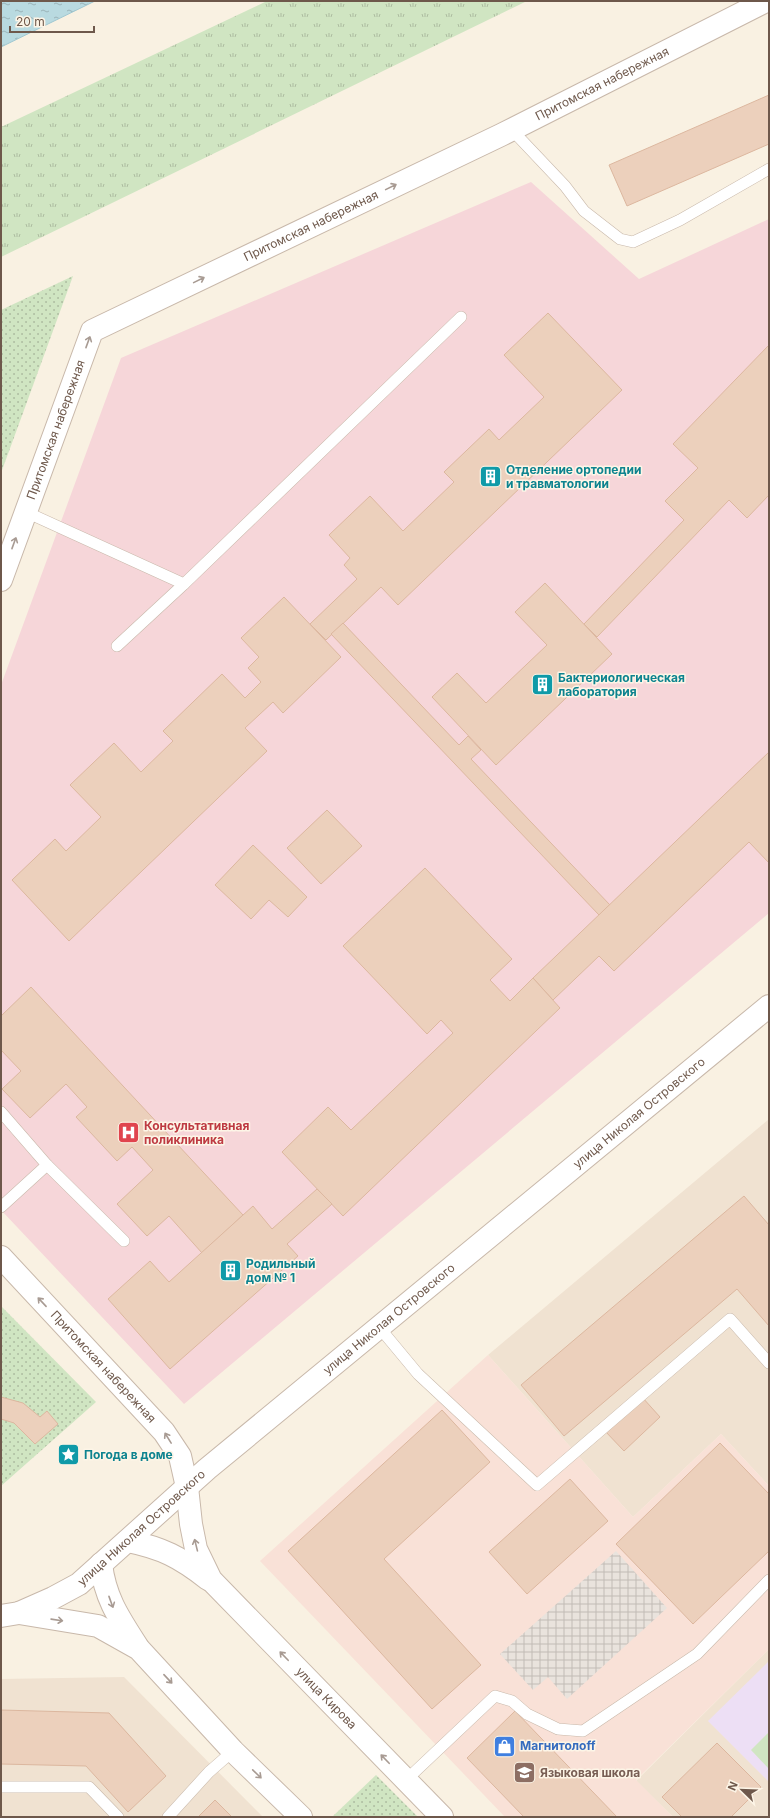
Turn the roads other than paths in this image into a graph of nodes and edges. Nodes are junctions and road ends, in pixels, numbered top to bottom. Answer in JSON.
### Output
{"nodes":[{"id":1,"x":766,"y":1,"type":"edge"},
{"id":2,"x":511,"y":129,"type":"junction"},
{"id":3,"x":769,"y":169,"type":"edge"},
{"id":4,"x":461,"y":317,"type":"dead end"},
{"id":5,"x":26,"y":512,"type":"junction"},
{"id":6,"x":1,"y":580,"type":"edge"},
{"id":7,"x":184,"y":584,"type":"junction"},
{"id":8,"x":117,"y":646,"type":"dead end"},
{"id":9,"x":769,"y":1006,"type":"edge"},
{"id":10,"x":1,"y":1112,"type":"edge"},
{"id":11,"x":47,"y":1165,"type":"junction"},
{"id":12,"x":1,"y":1207,"type":"edge"},
{"id":13,"x":124,"y":1241,"type":"dead end"},
{"id":14,"x":1,"y":1257,"type":"edge"},
{"id":15,"x":379,"y":1326,"type":"junction"},
{"id":16,"x":769,"y":1363,"type":"edge"},
{"id":17,"x":187,"y":1487,"type":"junction"},
{"id":18,"x":128,"y":1541,"type":"junction"},
{"id":19,"x":102,"y":1564,"type":"junction"},
{"id":20,"x":211,"y":1580,"type":"junction"},
{"id":21,"x":769,"y":1580,"type":"edge"},
{"id":22,"x":10,"y":1614,"type":"edge"},
{"id":23,"x":139,"y":1649,"type":"junction"},
{"id":24,"x":233,"y":1751,"type":"junction"},
{"id":25,"x":405,"y":1781,"type":"junction"},
{"id":26,"x":1,"y":1787,"type":"edge"},
{"id":27,"x":118,"y":1817,"type":"edge"},
{"id":28,"x":168,"y":1817,"type":"edge"},
{"id":29,"x":301,"y":1817,"type":"edge"},
{"id":30,"x":442,"y":1817,"type":"edge"}],
"edges":[{"from":1,"to":2,"type":"street","name":"Притомская набережная"},
{"from":2,"to":3,"type":"lane"},
{"from":5,"to":2,"type":"street","name":"Притомская набережная","one_way":true},
{"from":4,"to":7,"type":"lane"},
{"from":6,"to":5,"type":"street","name":"Притомская набережная","one_way":true},
{"from":5,"to":7,"type":"lane"},
{"from":7,"to":8,"type":"lane"},
{"from":9,"to":15,"type":"street","name":"улица Николая Островского"},
{"from":10,"to":11,"type":"lane"},
{"from":11,"to":12,"type":"lane"},
{"from":11,"to":13,"type":"lane"},
{"from":17,"to":14,"type":"street","name":"Притомская набережная","one_way":true},
{"from":15,"to":16,"type":"lane"},
{"from":15,"to":17,"type":"street","name":"улица Николая Островского"},
{"from":17,"to":18,"type":"street","name":"улица Николая Островского"},
{"from":20,"to":17,"type":"street","name":"улица Кирова","one_way":true},
{"from":18,"to":19,"type":"street","name":"улица Николая Островского"},
{"from":18,"to":20,"type":"street","name":"улица Кирова"},
{"from":19,"to":22,"type":"street","name":"улица Николая Островского"},
{"from":19,"to":23,"type":"street","one_way":true},
{"from":25,"to":20,"type":"street","name":"улица Кирова","one_way":true},
{"from":21,"to":25,"type":"lane"},
{"from":22,"to":23,"type":"street","one_way":true},
{"from":23,"to":24,"type":"street","one_way":true},
{"from":24,"to":28,"type":"lane"},
{"from":24,"to":29,"type":"street","one_way":true},
{"from":25,"to":30,"type":"street","name":"улица Кирова"},
{"from":26,"to":27,"type":"lane"}]}
